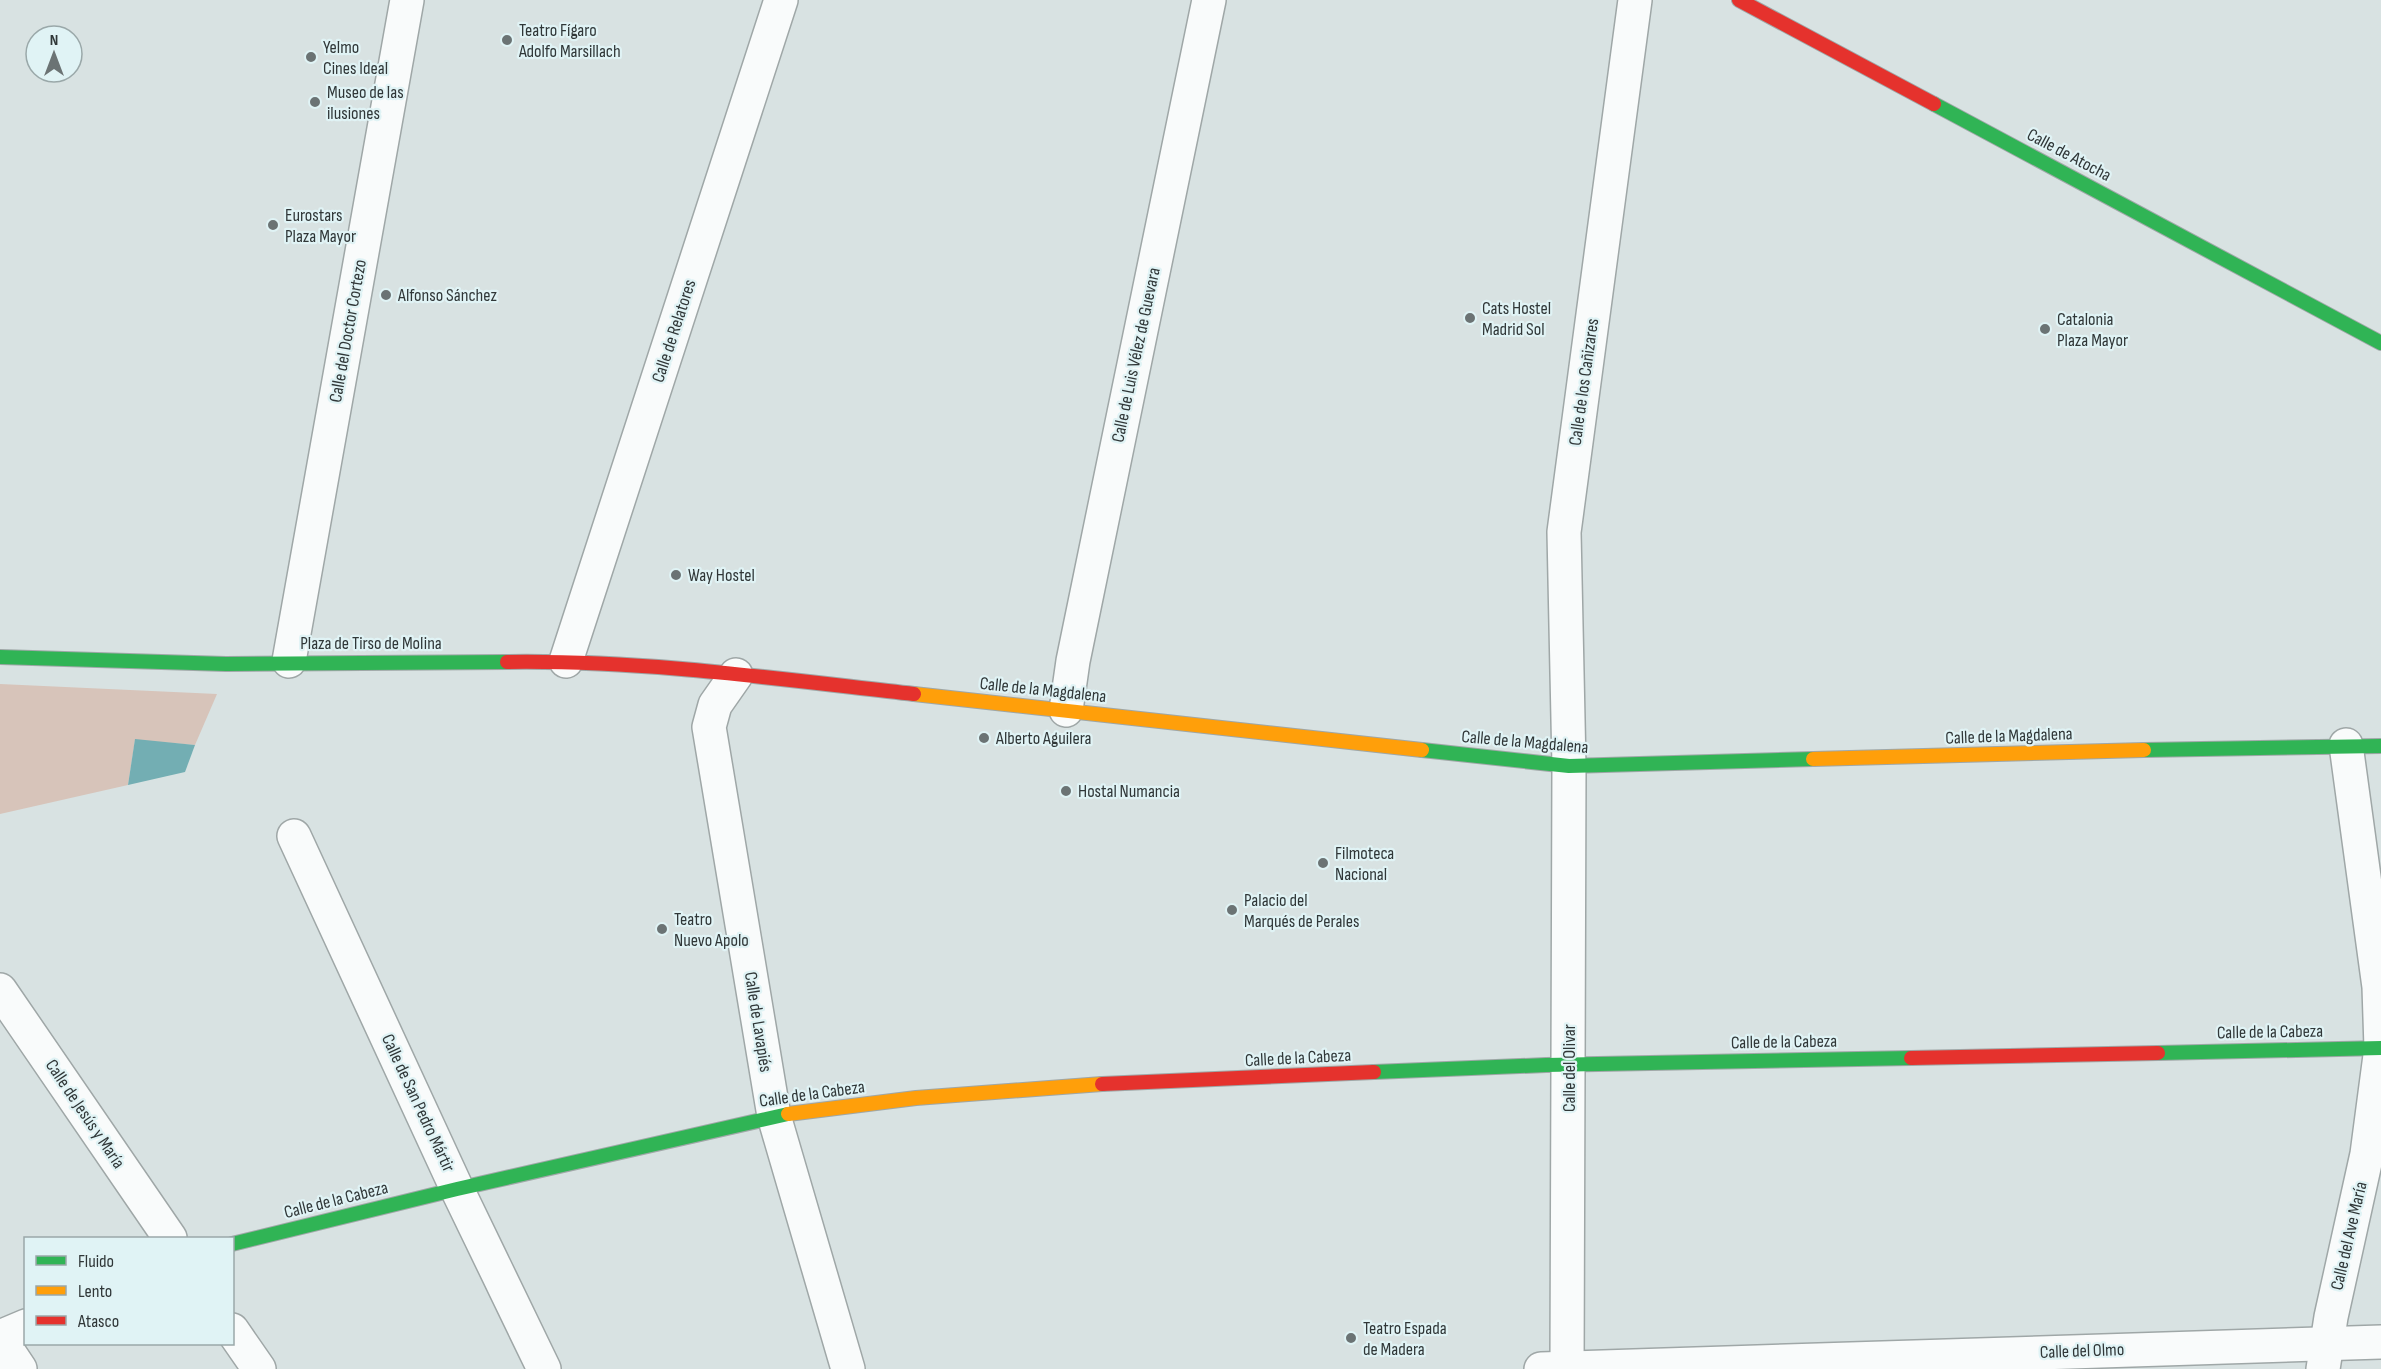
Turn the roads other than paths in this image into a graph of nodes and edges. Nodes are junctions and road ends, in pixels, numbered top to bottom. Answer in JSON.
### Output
{"nodes":[{"id":1,"x":407,"y":0,"type":"edge"},
{"id":2,"x":781,"y":0,"type":"edge"},
{"id":3,"x":1209,"y":0,"type":"edge"},
{"id":4,"x":1635,"y":0,"type":"edge"},
{"id":5,"x":1740,"y":0,"type":"edge"},
{"id":6,"x":2381,"y":343,"type":"edge"},
{"id":7,"x":0,"y":657,"type":"edge"},
{"id":8,"x":566,"y":661,"type":"junction"},
{"id":9,"x":290,"y":662,"type":"junction"},
{"id":10,"x":739,"y":675,"type":"junction"},
{"id":11,"x":1066,"y":710,"type":"junction"},
{"id":12,"x":2346,"y":745,"type":"junction"},
{"id":13,"x":2381,"y":746,"type":"edge"},
{"id":14,"x":1569,"y":766,"type":"junction"},
{"id":15,"x":294,"y":836,"type":"dead end"},
{"id":16,"x":0,"y":990,"type":"edge"},
{"id":17,"x":2381,"y":1048,"type":"edge"},
{"id":18,"x":1569,"y":1064,"type":"junction"},
{"id":19,"x":774,"y":1116,"type":"junction"},
{"id":20,"x":2374,"y":1154,"type":"edge"},
{"id":21,"x":457,"y":1189,"type":"junction"},
{"id":22,"x":169,"y":1237,"type":"edge"},
{"id":23,"x":234,"y":1244,"type":"edge"},
{"id":24,"x":24,"y":1327,"type":"edge"},
{"id":25,"x":234,"y":1333,"type":"edge"},
{"id":26,"x":0,"y":1337,"type":"edge"},
{"id":27,"x":2381,"y":1342,"type":"edge"},
{"id":28,"x":0,"y":1344,"type":"edge"},
{"id":29,"x":2325,"y":1356,"type":"edge"},
{"id":30,"x":20,"y":1369,"type":"edge"},
{"id":31,"x":260,"y":1369,"type":"edge"},
{"id":32,"x":544,"y":1369,"type":"edge"},
{"id":33,"x":848,"y":1369,"type":"edge"},
{"id":34,"x":1559,"y":1369,"type":"edge"}],
"edges":[{"from":1,"to":9,"type":"street","name":"Calle del Doctor Cortezo"},
{"from":2,"to":8,"type":"street","name":"Calle de Relatores"},
{"from":3,"to":11,"type":"street","name":"Calle de Luis Vélez de Guevara"},
{"from":4,"to":14,"type":"street","name":"Calle de los Cañizares"},
{"from":5,"to":6,"type":"street","name":"Calle de Atocha"},
{"from":7,"to":9,"type":"street","name":"Plaza de Tirso de Molina"},
{"from":8,"to":9,"type":"street","name":"Plaza de Tirso de Molina"},
{"from":8,"to":10,"type":"street","name":"Plaza de Tirso de Molina"},
{"from":10,"to":11,"type":"street","name":"Calle de la Magdalena"},
{"from":10,"to":19,"type":"street","name":"Calle de Lavapiés"},
{"from":11,"to":14,"type":"street","name":"Calle de la Magdalena"},
{"from":12,"to":13,"type":"street","name":"Calle de la Magdalena"},
{"from":12,"to":14,"type":"street","name":"Calle de la Magdalena"},
{"from":12,"to":17,"type":"street","name":"Calle del Ave María"},
{"from":14,"to":18,"type":"street","name":"Calle del Olivar"},
{"from":15,"to":21,"type":"street","name":"Calle de San Pedro Mártir"},
{"from":16,"to":22,"type":"street","name":"Calle de Jesús y María"},
{"from":17,"to":18,"type":"street","name":"Calle de la Cabeza"},
{"from":17,"to":20,"type":"street","name":"Calle del Ave María"},
{"from":18,"to":19,"type":"street","name":"Calle de la Cabeza"},
{"from":18,"to":34,"type":"street","name":"Calle del Olivar"},
{"from":19,"to":21,"type":"street","name":"Calle de la Cabeza"},
{"from":19,"to":33,"type":"street","name":"Calle de Lavapiés"},
{"from":20,"to":29,"type":"street","name":"Calle del Ave María"},
{"from":21,"to":23,"type":"street","name":"Calle de la Cabeza"},
{"from":21,"to":32,"type":"street","name":"Calle de San Pedro Mártir"},
{"from":24,"to":26,"type":"street"},
{"from":25,"to":31,"type":"street"},
{"from":27,"to":29,"type":"street","name":"Calle del Olmo"},
{"from":28,"to":30,"type":"street"},
{"from":29,"to":34,"type":"street","name":"Calle del Olmo"}]}
